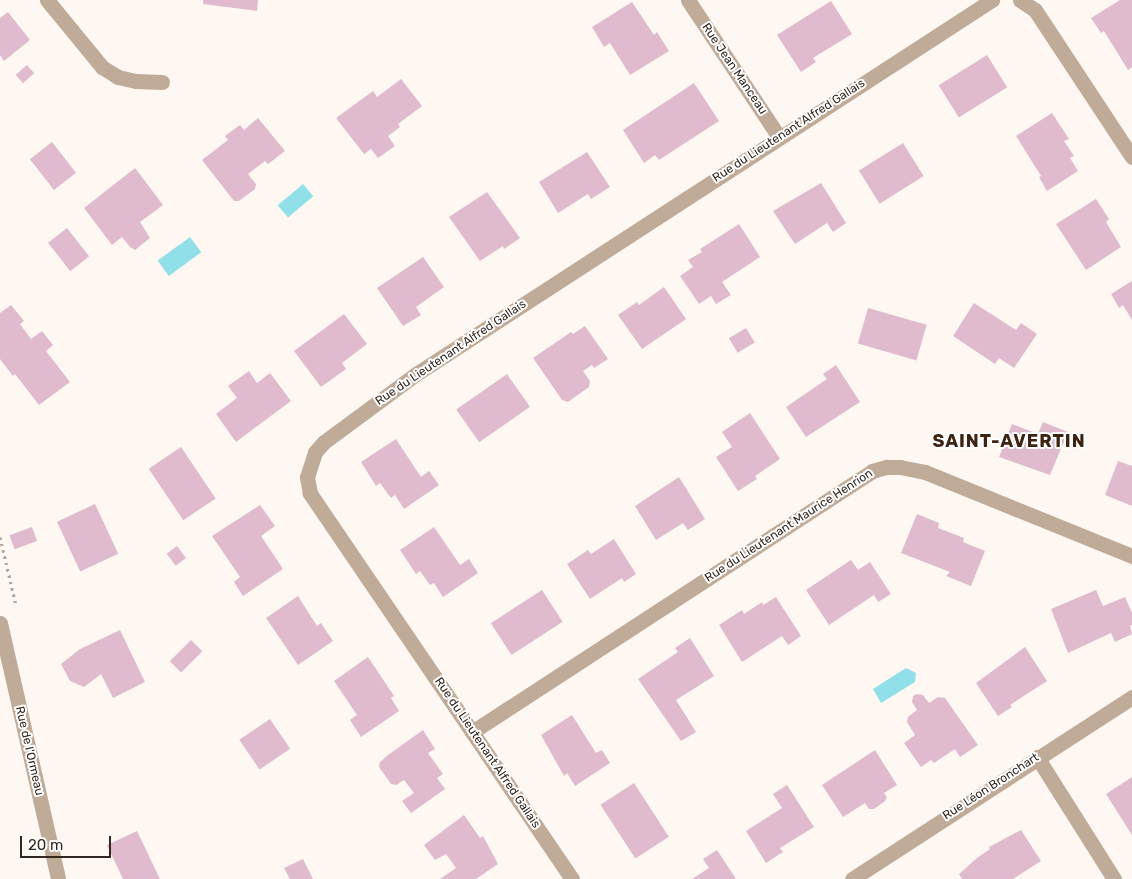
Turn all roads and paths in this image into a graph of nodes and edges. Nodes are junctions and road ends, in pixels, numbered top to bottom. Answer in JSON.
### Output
{"nodes":[{"id":1,"x":47,"y":0,"type":"edge"},
{"id":2,"x":688,"y":0,"type":"edge"},
{"id":3,"x":992,"y":0,"type":"edge"},
{"id":4,"x":1020,"y":0,"type":"edge"},
{"id":5,"x":162,"y":82,"type":"dead end"},
{"id":6,"x":779,"y":137,"type":"junction"},
{"id":7,"x":1132,"y":157,"type":"edge"},
{"id":8,"x":1132,"y":556,"type":"edge"},
{"id":9,"x":0,"y":623,"type":"edge"},
{"id":10,"x":1132,"y":697,"type":"edge"},
{"id":11,"x":472,"y":732,"type":"junction"},
{"id":12,"x":1037,"y":757,"type":"junction"},
{"id":13,"x":58,"y":879,"type":"edge"},
{"id":14,"x":572,"y":879,"type":"edge"},
{"id":15,"x":852,"y":879,"type":"edge"},
{"id":16,"x":1114,"y":879,"type":"edge"}],
"edges":[{"from":1,"to":5,"type":"street"},
{"from":2,"to":6,"type":"street","name":"Rue Jean Manceau"},
{"from":3,"to":6,"type":"street","name":"Rue du Lieutenant Alfred Gallais"},
{"from":4,"to":7,"type":"street"},
{"from":6,"to":11,"type":"street","name":"Rue du Lieutenant Alfred Gallais"},
{"from":8,"to":11,"type":"street","name":"Rue du Lieutenant Maurice Henrion"},
{"from":9,"to":13,"type":"street","name":"Rue de l'Ormeau"},
{"from":10,"to":12,"type":"street","name":"Rue Léon Bronchart"},
{"from":11,"to":14,"type":"street","name":"Rue du Lieutenant Alfred Gallais"},
{"from":12,"to":15,"type":"street","name":"Rue Léon Bronchart"},
{"from":12,"to":16,"type":"street"}]}
